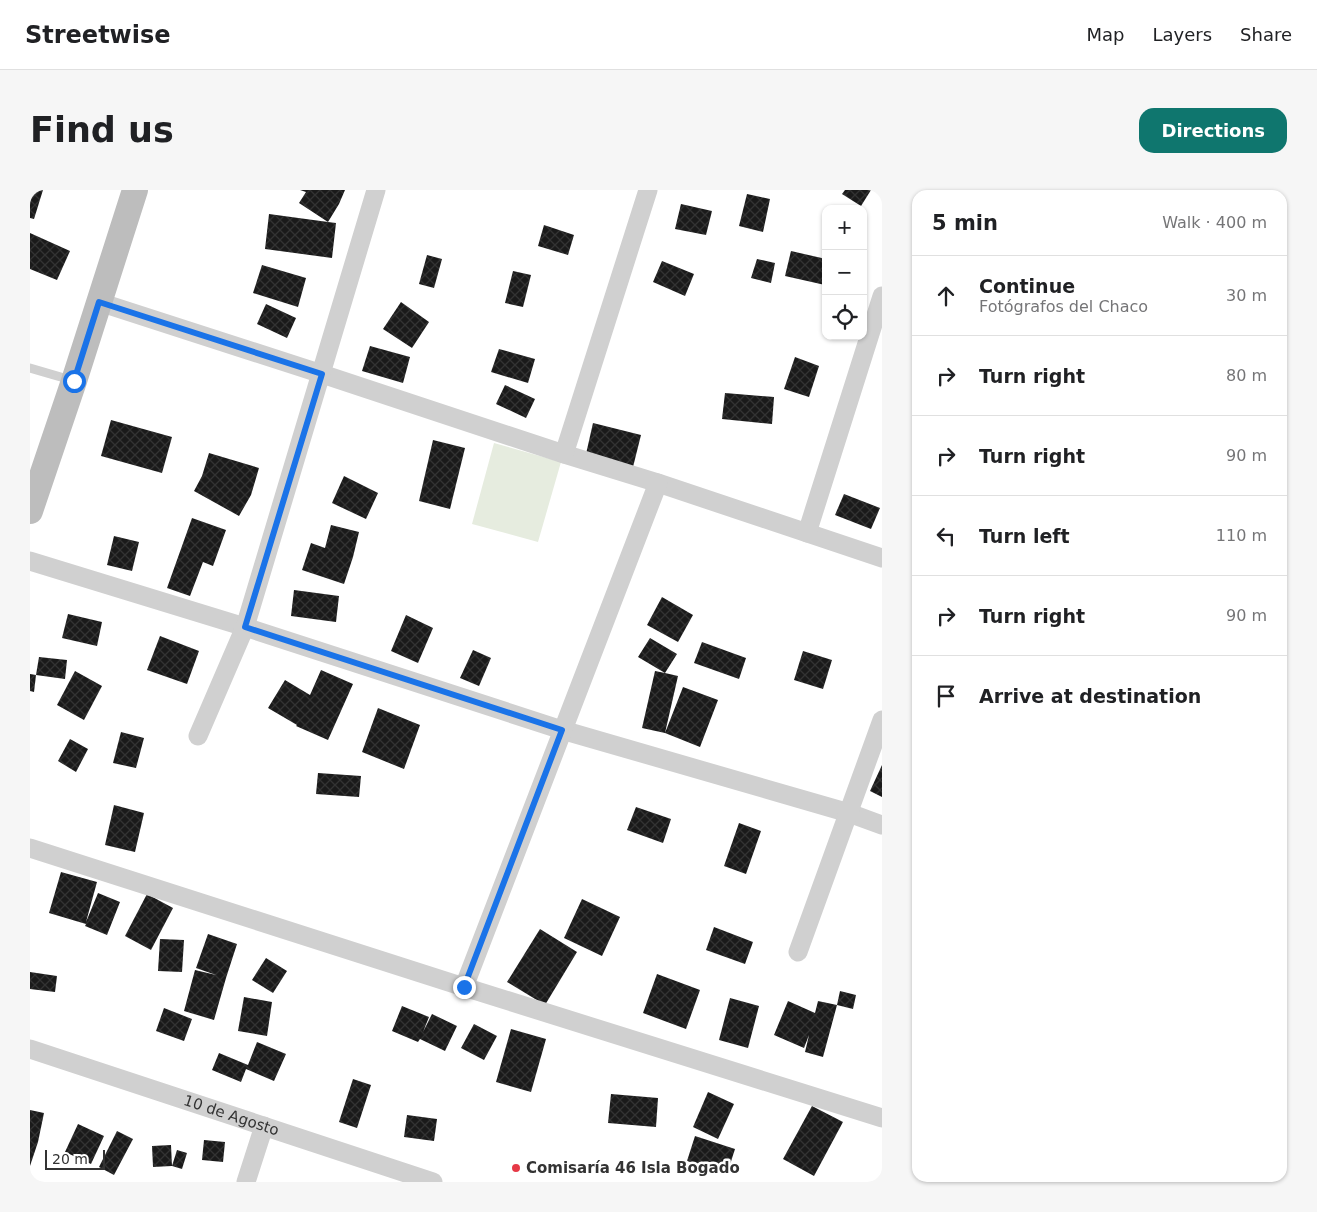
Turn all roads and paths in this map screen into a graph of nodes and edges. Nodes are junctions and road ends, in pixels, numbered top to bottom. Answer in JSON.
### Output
{"nodes":[{"id":1,"x":135,"y":190,"type":"edge"},
{"id":2,"x":376,"y":190,"type":"edge"},
{"id":3,"x":648,"y":190,"type":"edge"},
{"id":4,"x":882,"y":296,"type":"edge"},
{"id":5,"x":99,"y":302,"type":"junction"},
{"id":6,"x":877,"y":329,"type":"edge"},
{"id":7,"x":30,"y":368,"type":"edge"},
{"id":8,"x":322,"y":374,"type":"junction"},
{"id":9,"x":74,"y":381,"type":"junction"},
{"id":10,"x":564,"y":454,"type":"junction"},
{"id":11,"x":658,"y":483,"type":"junction"},
{"id":12,"x":30,"y":511,"type":"edge"},
{"id":13,"x":807,"y":533,"type":"junction"},
{"id":14,"x":882,"y":558,"type":"edge"},
{"id":15,"x":30,"y":560,"type":"edge"},
{"id":16,"x":245,"y":627,"type":"junction"},
{"id":17,"x":882,"y":720,"type":"edge"},
{"id":18,"x":562,"y":730,"type":"junction"},
{"id":19,"x":198,"y":736,"type":"dead end"},
{"id":20,"x":849,"y":813,"type":"junction"},
{"id":21,"x":882,"y":825,"type":"edge"},
{"id":22,"x":30,"y":848,"type":"edge"},
{"id":23,"x":798,"y":952,"type":"dead end"},
{"id":24,"x":464,"y":987,"type":"junction"},
{"id":25,"x":30,"y":1049,"type":"edge"},
{"id":26,"x":882,"y":1118,"type":"edge"},
{"id":27,"x":264,"y":1126,"type":"junction"},
{"id":28,"x":246,"y":1182,"type":"edge"},
{"id":29,"x":433,"y":1182,"type":"edge"}],
"edges":[{"from":1,"to":5,"type":"street"},
{"from":2,"to":8,"type":"street"},
{"from":3,"to":10,"type":"street"},
{"from":4,"to":6,"type":"street"},
{"from":5,"to":8,"type":"street"},
{"from":5,"to":9,"type":"street"},
{"from":6,"to":13,"type":"street"},
{"from":7,"to":9,"type":"lane"},
{"from":8,"to":10,"type":"street"},
{"from":8,"to":16,"type":"street"},
{"from":9,"to":12,"type":"street"},
{"from":10,"to":11,"type":"street"},
{"from":11,"to":13,"type":"street"},
{"from":11,"to":18,"type":"street"},
{"from":13,"to":14,"type":"street"},
{"from":15,"to":16,"type":"street"},
{"from":16,"to":18,"type":"street"},
{"from":16,"to":19,"type":"street"},
{"from":17,"to":20,"type":"street"},
{"from":18,"to":20,"type":"street"},
{"from":18,"to":24,"type":"street"},
{"from":20,"to":21,"type":"street"},
{"from":20,"to":23,"type":"street"},
{"from":22,"to":24,"type":"street"},
{"from":24,"to":26,"type":"street"},
{"from":25,"to":27,"type":"street","name":"10 de Agosto"},
{"from":27,"to":28,"type":"street"},
{"from":27,"to":29,"type":"street","name":"10 de Agosto"}]}
